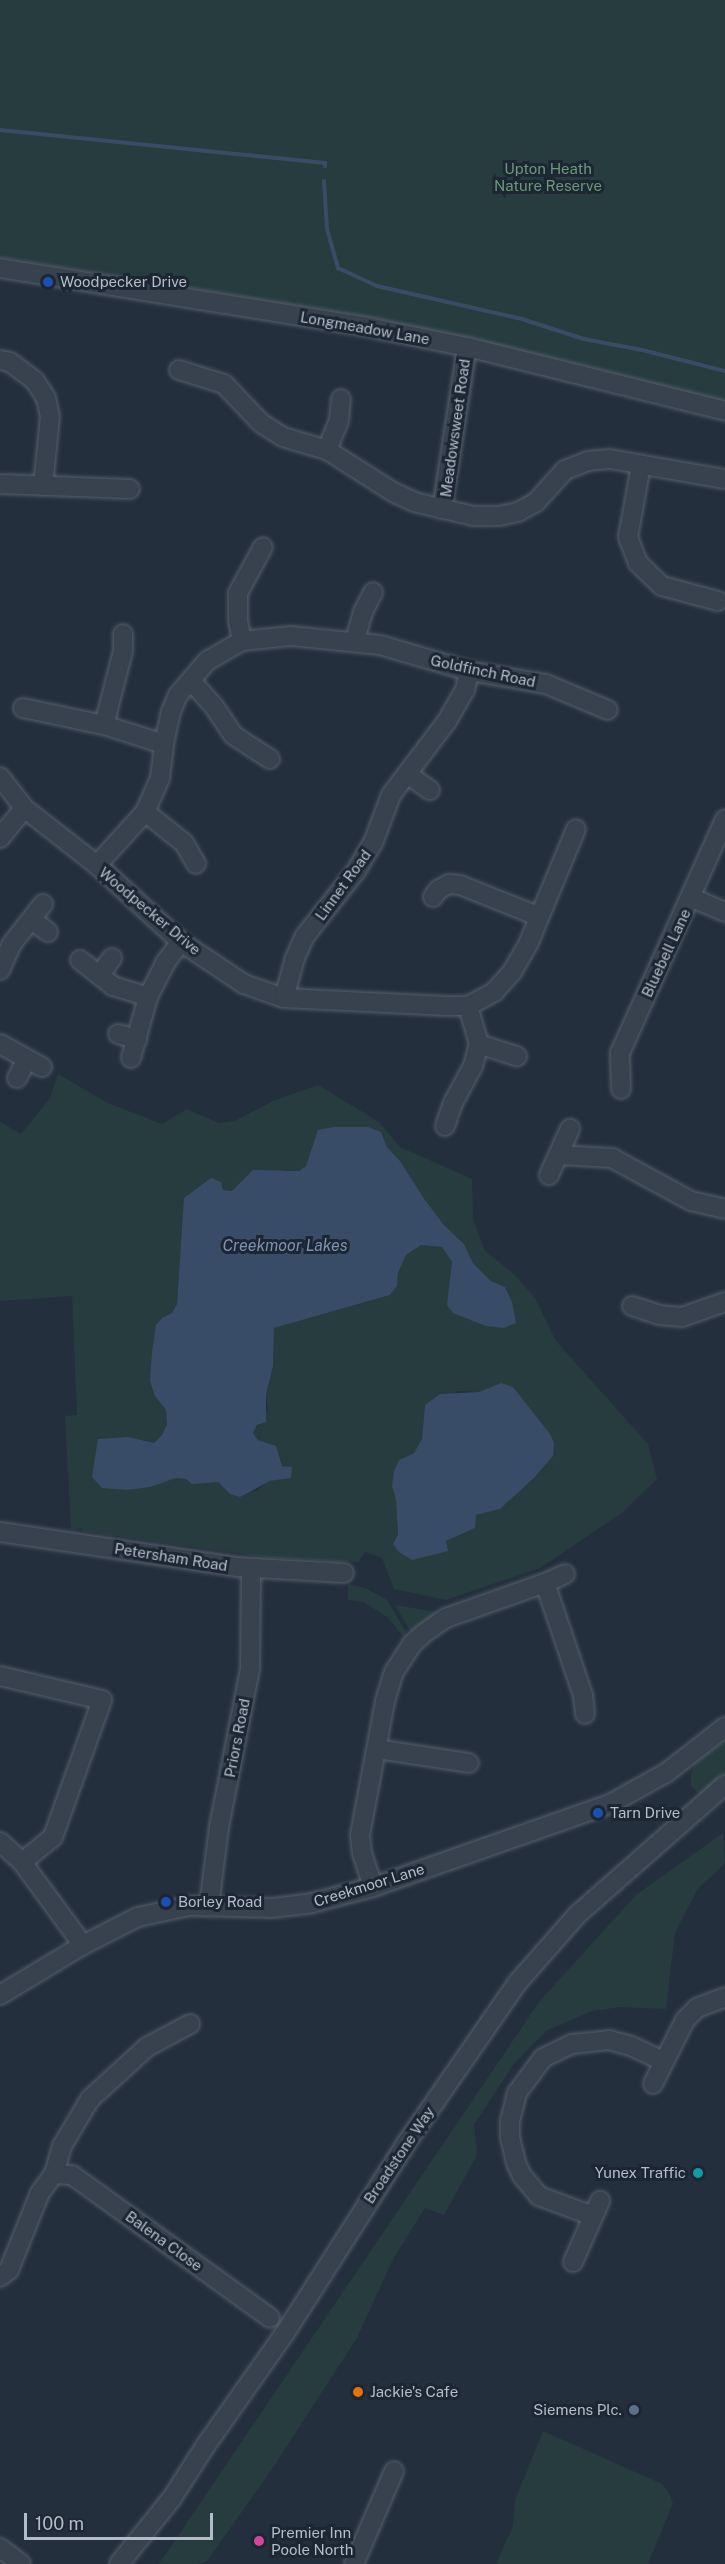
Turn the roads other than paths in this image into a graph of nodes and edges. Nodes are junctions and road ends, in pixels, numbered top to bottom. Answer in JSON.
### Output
{"nodes":[{"id":1,"x":0,"y":268,"type":"edge"},
{"id":2,"x":466,"y":347,"type":"junction"},
{"id":3,"x":0,"y":360,"type":"edge"},
{"id":4,"x":179,"y":370,"type":"dead end"},
{"id":5,"x":341,"y":399,"type":"dead end"},
{"id":6,"x":725,"y":411,"type":"edge"},
{"id":7,"x":327,"y":450,"type":"junction"},
{"id":8,"x":641,"y":465,"type":"junction"},
{"id":9,"x":723,"y":479,"type":"dead end"},
{"id":10,"x":0,"y":484,"type":"edge"},
{"id":11,"x":43,"y":486,"type":"junction"},
{"id":12,"x":130,"y":489,"type":"dead end"},
{"id":13,"x":442,"y":509,"type":"junction"},
{"id":14,"x":263,"y":547,"type":"dead end"},
{"id":15,"x":373,"y":592,"type":"dead end"},
{"id":16,"x":718,"y":601,"type":"dead end"},
{"id":17,"x":123,"y":634,"type":"dead end"},
{"id":18,"x":355,"y":640,"type":"junction"},
{"id":19,"x":242,"y":641,"type":"junction"},
{"id":20,"x":469,"y":670,"type":"junction"},
{"id":21,"x":192,"y":682,"type":"junction"},
{"id":22,"x":23,"y":708,"type":"dead end"},
{"id":23,"x":608,"y":710,"type":"dead end"},
{"id":24,"x":104,"y":725,"type":"junction"},
{"id":25,"x":164,"y":744,"type":"junction"},
{"id":26,"x":270,"y":759,"type":"dead end"},
{"id":27,"x":407,"y":774,"type":"junction"},
{"id":28,"x":0,"y":777,"type":"edge"},
{"id":29,"x":430,"y":789,"type":"dead end"},
{"id":30,"x":24,"y":808,"type":"junction"},
{"id":31,"x":145,"y":812,"type":"junction"},
{"id":32,"x":725,"y":819,"type":"edge"},
{"id":33,"x":576,"y":829,"type":"dead end"},
{"id":34,"x":0,"y":838,"type":"edge"},
{"id":35,"x":196,"y":864,"type":"dead end"},
{"id":36,"x":96,"y":865,"type":"junction"},
{"id":37,"x":440,"y":885,"type":"dead end"},
{"id":38,"x":692,"y":898,"type":"junction"},
{"id":39,"x":43,"y":904,"type":"dead end"},
{"id":40,"x":725,"y":912,"type":"edge"},
{"id":41,"x":538,"y":916,"type":"junction"},
{"id":42,"x":32,"y":920,"type":"junction"},
{"id":43,"x":48,"y":932,"type":"dead end"},
{"id":44,"x":181,"y":942,"type":"junction"},
{"id":45,"x":112,"y":958,"type":"dead end"},
{"id":46,"x":80,"y":960,"type":"dead end"},
{"id":47,"x":0,"y":970,"type":"edge"},
{"id":48,"x":100,"y":975,"type":"junction"},
{"id":49,"x":148,"y":997,"type":"junction"},
{"id":50,"x":284,"y":999,"type":"junction"},
{"id":51,"x":468,"y":1006,"type":"junction"},
{"id":52,"x":118,"y":1034,"type":"dead end"},
{"id":53,"x":137,"y":1039,"type":"junction"},
{"id":54,"x":0,"y":1044,"type":"edge"},
{"id":55,"x":479,"y":1044,"type":"junction"},
{"id":56,"x":517,"y":1056,"type":"dead end"},
{"id":57,"x":131,"y":1058,"type":"dead end"},
{"id":58,"x":17,"y":1078,"type":"dead end"},
{"id":59,"x":621,"y":1089,"type":"dead end"},
{"id":60,"x":445,"y":1126,"type":"dead end"},
{"id":61,"x":570,"y":1130,"type":"dead end"},
{"id":62,"x":559,"y":1155,"type":"junction"},
{"id":63,"x":549,"y":1175,"type":"dead end"},
{"id":64,"x":725,"y":1209,"type":"edge"},
{"id":65,"x":725,"y":1302,"type":"edge"},
{"id":66,"x":632,"y":1306,"type":"dead end"},
{"id":67,"x":0,"y":1524,"type":"edge"},
{"id":68,"x":0,"y":1532,"type":"edge"},
{"id":69,"x":251,"y":1568,"type":"junction"},
{"id":70,"x":344,"y":1573,"type":"dead end"},
{"id":71,"x":565,"y":1574,"type":"dead end"},
{"id":72,"x":544,"y":1583,"type":"junction"},
{"id":73,"x":0,"y":1676,"type":"edge"},
{"id":74,"x":585,"y":1714,"type":"dead end"},
{"id":75,"x":725,"y":1727,"type":"edge"},
{"id":76,"x":377,"y":1749,"type":"junction"},
{"id":77,"x":469,"y":1763,"type":"dead end"},
{"id":78,"x":725,"y":1785,"type":"edge"},
{"id":79,"x":0,"y":1842,"type":"edge"},
{"id":80,"x":22,"y":1862,"type":"junction"},
{"id":81,"x":373,"y":1887,"type":"junction"},
{"id":82,"x":208,"y":1906,"type":"junction"},
{"id":83,"x":83,"y":1945,"type":"junction"},
{"id":84,"x":0,"y":1995,"type":"edge"},
{"id":85,"x":725,"y":1997,"type":"edge"},
{"id":86,"x":190,"y":2024,"type":"dead end"},
{"id":87,"x":663,"y":2061,"type":"junction"},
{"id":88,"x":653,"y":2084,"type":"dead end"},
{"id":89,"x":54,"y":2174,"type":"junction"},
{"id":90,"x":573,"y":2262,"type":"dead end"},
{"id":91,"x":0,"y":2277,"type":"edge"},
{"id":92,"x":270,"y":2318,"type":"dead end"},
{"id":93,"x":394,"y":2471,"type":"dead end"},
{"id":94,"x":0,"y":2548,"type":"edge"},
{"id":95,"x":21,"y":2564,"type":"edge"},
{"id":96,"x":119,"y":2564,"type":"edge"},
{"id":97,"x":354,"y":2564,"type":"edge"}],
"edges":[{"from":1,"to":2,"type":"street","name":"Longmeadow Lane"},
{"from":2,"to":6,"type":"street","name":"Longmeadow Lane"},
{"from":2,"to":13,"type":"street","name":"Meadowsweet Road"},
{"from":3,"to":11,"type":"street"},
{"from":4,"to":7,"type":"street","name":"Meadowsweet Road"},
{"from":5,"to":7,"type":"street"},
{"from":7,"to":13,"type":"street","name":"Meadowsweet Road"},
{"from":8,"to":9,"type":"street","name":"Meadowsweet Road"},
{"from":8,"to":13,"type":"street","name":"Meadowsweet Road"},
{"from":8,"to":16,"type":"street"},
{"from":10,"to":11,"type":"street"},
{"from":11,"to":12,"type":"street"},
{"from":14,"to":19,"type":"street"},
{"from":15,"to":18,"type":"street"},
{"from":17,"to":24,"type":"street"},
{"from":18,"to":19,"type":"street","name":"Goldfinch Road"},
{"from":18,"to":20,"type":"street","name":"Goldfinch Road"},
{"from":19,"to":21,"type":"street","name":"Goldfinch Road"},
{"from":20,"to":23,"type":"street","name":"Goldfinch Road"},
{"from":20,"to":27,"type":"street","name":"Linnet Road"},
{"from":21,"to":25,"type":"street","name":"Goldfinch Road"},
{"from":21,"to":26,"type":"street"},
{"from":22,"to":24,"type":"street"},
{"from":24,"to":25,"type":"street"},
{"from":25,"to":31,"type":"street","name":"Goldfinch Road"},
{"from":27,"to":29,"type":"street"},
{"from":27,"to":50,"type":"street","name":"Linnet Road"},
{"from":28,"to":30,"type":"street","name":"Woodpecker Drive"},
{"from":30,"to":34,"type":"street"},
{"from":30,"to":36,"type":"street","name":"Woodpecker Drive"},
{"from":31,"to":35,"type":"street"},
{"from":31,"to":36,"type":"street","name":"Goldfinch Road"},
{"from":32,"to":38,"type":"street","name":"Bluebell Lane"},
{"from":33,"to":41,"type":"street"},
{"from":36,"to":44,"type":"street","name":"Woodpecker Drive"},
{"from":37,"to":41,"type":"street"},
{"from":38,"to":40,"type":"street"},
{"from":38,"to":59,"type":"street","name":"Bluebell Lane"},
{"from":39,"to":42,"type":"street"},
{"from":41,"to":51,"type":"street"},
{"from":42,"to":43,"type":"street"},
{"from":42,"to":47,"type":"street"},
{"from":44,"to":49,"type":"street"},
{"from":44,"to":50,"type":"street","name":"Woodpecker Drive"},
{"from":45,"to":48,"type":"street"},
{"from":46,"to":48,"type":"street"},
{"from":48,"to":49,"type":"street"},
{"from":49,"to":53,"type":"street"},
{"from":50,"to":51,"type":"street","name":"Woodpecker Drive"},
{"from":51,"to":55,"type":"street"},
{"from":52,"to":53,"type":"street"},
{"from":53,"to":57,"type":"street"},
{"from":54,"to":58,"type":"street"},
{"from":55,"to":56,"type":"street"},
{"from":55,"to":60,"type":"street"},
{"from":61,"to":62,"type":"street"},
{"from":62,"to":63,"type":"street"},
{"from":62,"to":64,"type":"street"},
{"from":65,"to":66,"type":"street"},
{"from":67,"to":68,"type":"street"},
{"from":68,"to":69,"type":"street","name":"Petersham Road"},
{"from":69,"to":70,"type":"street","name":"Petersham Road"},
{"from":69,"to":82,"type":"street","name":"Priors Road"},
{"from":71,"to":72,"type":"street"},
{"from":72,"to":74,"type":"street"},
{"from":72,"to":76,"type":"street"},
{"from":73,"to":80,"type":"street"},
{"from":75,"to":81,"type":"street","name":"Creekmoor Lane"},
{"from":76,"to":77,"type":"street"},
{"from":76,"to":81,"type":"street"},
{"from":78,"to":96,"type":"street","name":"Broadstone Way"},
{"from":79,"to":80,"type":"street"},
{"from":80,"to":83,"type":"street"},
{"from":81,"to":82,"type":"street","name":"Creekmoor Lane"},
{"from":82,"to":83,"type":"street","name":"Creekmoor Lane"},
{"from":83,"to":84,"type":"street","name":"Creekmoor Lane"},
{"from":85,"to":87,"type":"street"},
{"from":86,"to":89,"type":"street"},
{"from":87,"to":88,"type":"street"},
{"from":87,"to":90,"type":"street"},
{"from":89,"to":91,"type":"street"},
{"from":89,"to":92,"type":"street","name":"Balena Close"},
{"from":93,"to":97,"type":"street"},
{"from":94,"to":95,"type":"street"}]}
